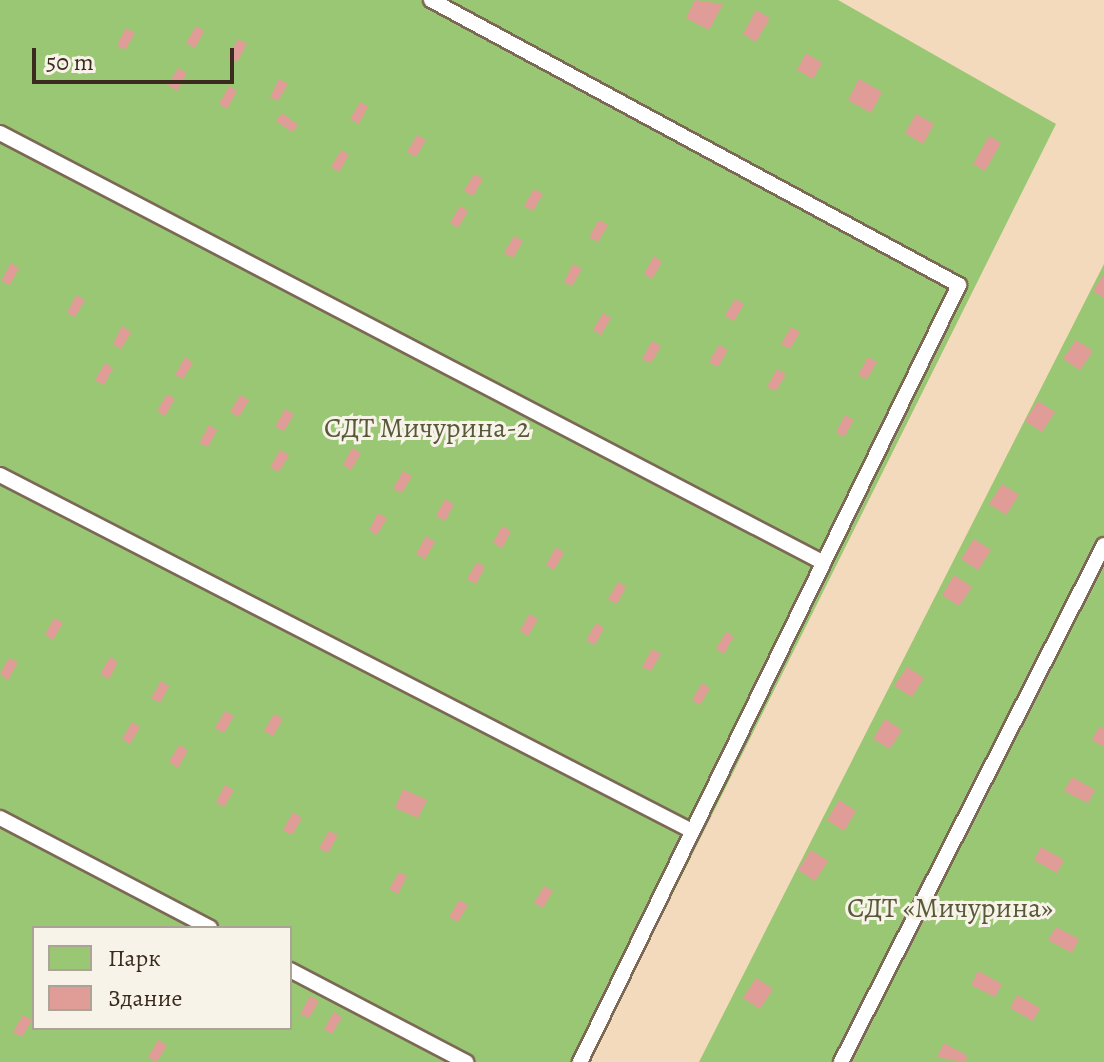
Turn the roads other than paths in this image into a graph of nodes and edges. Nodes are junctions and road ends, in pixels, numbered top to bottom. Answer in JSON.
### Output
{"nodes":[{"id":1,"x":431,"y":0,"type":"edge"},
{"id":2,"x":0,"y":133,"type":"edge"},
{"id":3,"x":0,"y":475,"type":"edge"},
{"id":4,"x":1104,"y":545,"type":"edge"},
{"id":5,"x":824,"y":563,"type":"junction"},
{"id":6,"x":0,"y":818,"type":"edge"},
{"id":7,"x":692,"y":831,"type":"junction"},
{"id":8,"x":206,"y":926,"type":"edge"},
{"id":9,"x":292,"y":971,"type":"edge"},
{"id":10,"x":466,"y":1062,"type":"edge"},
{"id":11,"x":580,"y":1062,"type":"edge"},
{"id":12,"x":841,"y":1062,"type":"edge"}],
"edges":[{"from":1,"to":5,"type":"lane"},
{"from":2,"to":5,"type":"lane"},
{"from":3,"to":7,"type":"lane"},
{"from":4,"to":12,"type":"lane"},
{"from":5,"to":7,"type":"lane"},
{"from":6,"to":8,"type":"lane"},
{"from":7,"to":11,"type":"lane"},
{"from":9,"to":10,"type":"lane"}]}
